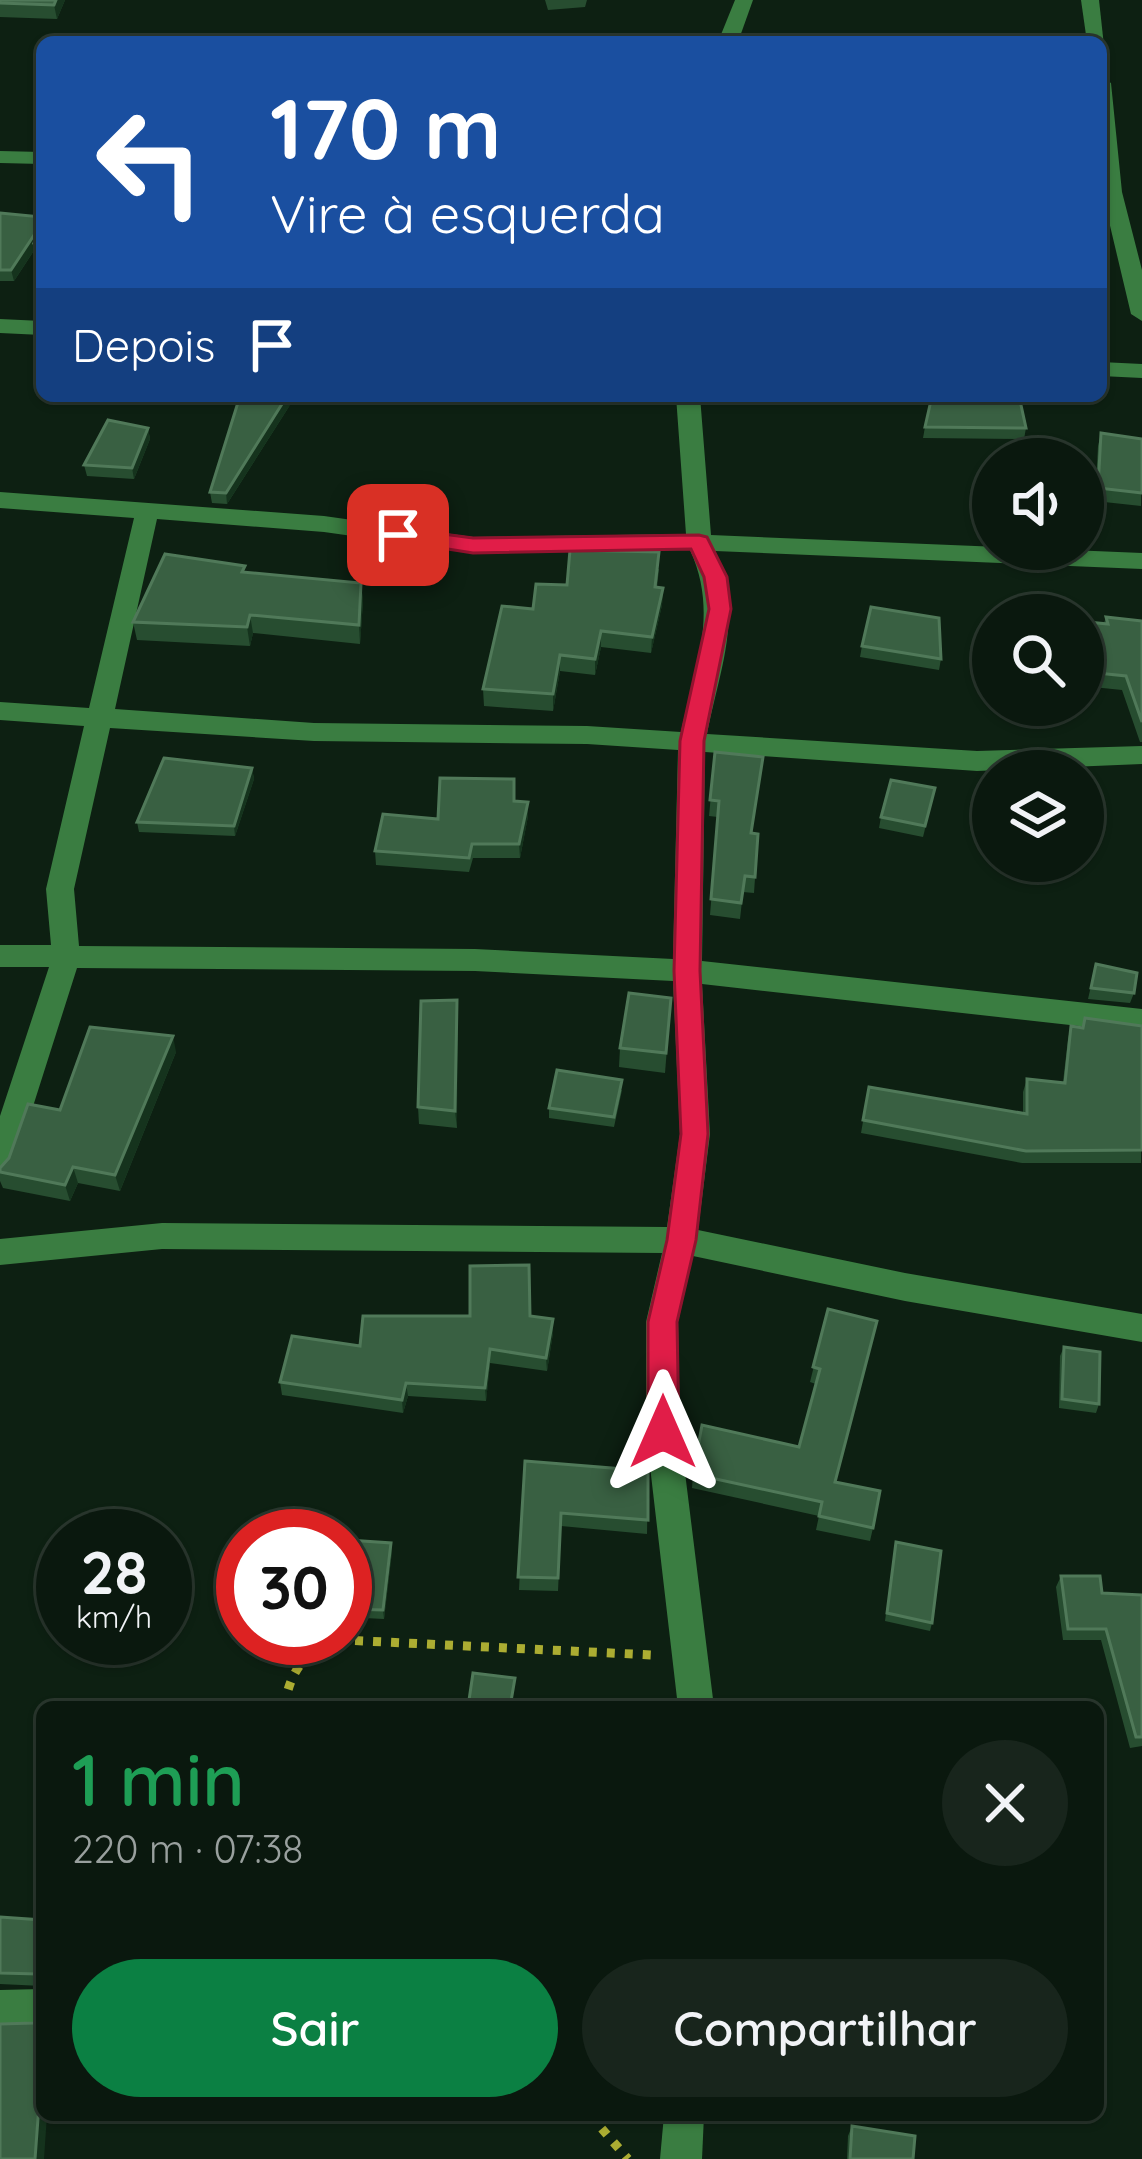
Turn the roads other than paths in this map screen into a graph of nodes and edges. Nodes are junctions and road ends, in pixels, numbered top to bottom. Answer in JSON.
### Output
{"nodes":[{"id":1,"x":744,"y":0,"type":"edge"},
{"id":2,"x":1090,"y":0,"type":"edge"},
{"id":3,"x":730,"y":36,"type":"edge"},
{"id":4,"x":1095,"y":36,"type":"edge"},
{"id":5,"x":0,"y":157,"type":"edge"},
{"id":6,"x":36,"y":158,"type":"edge"},
{"id":7,"x":1107,"y":192,"type":"edge"},
{"id":8,"x":1142,"y":193,"type":"edge"},
{"id":9,"x":1142,"y":314,"type":"edge"},
{"id":10,"x":0,"y":326,"type":"edge"},
{"id":11,"x":36,"y":328,"type":"edge"},
{"id":12,"x":1107,"y":369,"type":"edge"},
{"id":13,"x":1142,"y":371,"type":"edge"},
{"id":14,"x":688,"y":402,"type":"edge"},
{"id":15,"x":0,"y":500,"type":"edge"},
{"id":16,"x":147,"y":512,"type":"junction"},
{"id":17,"x":699,"y":542,"type":"junction"},
{"id":18,"x":1142,"y":560,"type":"edge"},
{"id":19,"x":0,"y":711,"type":"edge"},
{"id":20,"x":97,"y":719,"type":"junction"},
{"id":21,"x":692,"y":741,"type":"junction"},
{"id":22,"x":1142,"y":755,"type":"edge"},
{"id":23,"x":0,"y":956,"type":"edge"},
{"id":24,"x":66,"y":958,"type":"junction"},
{"id":25,"x":687,"y":971,"type":"junction"},
{"id":26,"x":1142,"y":1022,"type":"edge"},
{"id":27,"x":0,"y":1163,"type":"edge"},
{"id":28,"x":681,"y":1240,"type":"junction"},
{"id":29,"x":0,"y":1252,"type":"edge"},
{"id":30,"x":1142,"y":1328,"type":"edge"},
{"id":31,"x":695,"y":1701,"type":"edge"},
{"id":32,"x":36,"y":2009,"type":"edge"},
{"id":33,"x":0,"y":2010,"type":"edge"},
{"id":34,"x":684,"y":2121,"type":"edge"},
{"id":35,"x":681,"y":2159,"type":"edge"}],
"edges":[{"from":1,"to":3,"type":"street"},
{"from":2,"to":4,"type":"street"},
{"from":5,"to":6,"type":"street"},
{"from":7,"to":8,"type":"street"},
{"from":7,"to":9,"type":"street"},
{"from":10,"to":11,"type":"street"},
{"from":12,"to":13,"type":"street"},
{"from":14,"to":17,"type":"street"},
{"from":15,"to":16,"type":"street"},
{"from":16,"to":17,"type":"street"},
{"from":16,"to":20,"type":"street"},
{"from":17,"to":18,"type":"street"},
{"from":17,"to":21,"type":"street"},
{"from":19,"to":20,"type":"street"},
{"from":20,"to":21,"type":"street"},
{"from":20,"to":24,"type":"street"},
{"from":21,"to":22,"type":"street"},
{"from":21,"to":25,"type":"street"},
{"from":23,"to":24,"type":"street"},
{"from":24,"to":25,"type":"street"},
{"from":24,"to":27,"type":"street"},
{"from":25,"to":26,"type":"street"},
{"from":25,"to":28,"type":"street"},
{"from":28,"to":29,"type":"street"},
{"from":28,"to":30,"type":"street"},
{"from":28,"to":31,"type":"street"},
{"from":32,"to":33,"type":"street"},
{"from":34,"to":35,"type":"street"}]}
